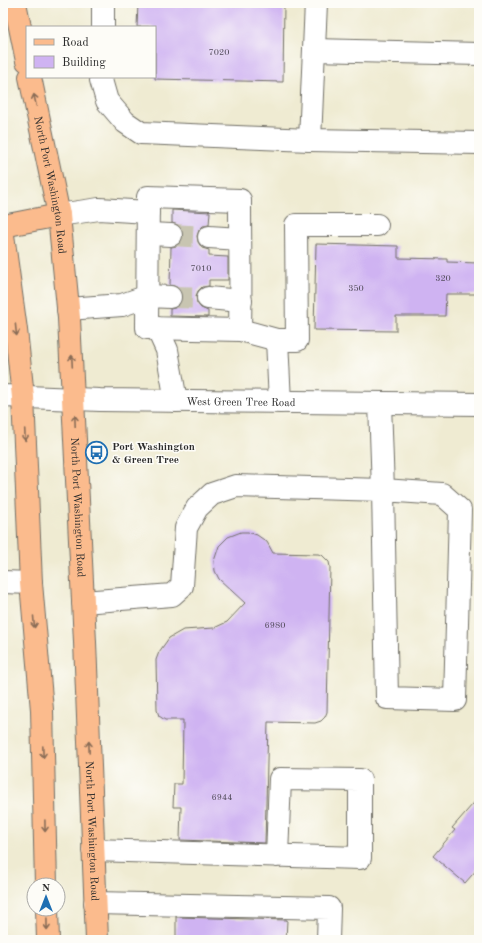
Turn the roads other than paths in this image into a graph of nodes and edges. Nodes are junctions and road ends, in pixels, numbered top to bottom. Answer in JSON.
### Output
{"nodes":[{"id":1,"x":15,"y":3,"type":"edge"},
{"id":2,"x":104,"y":3,"type":"edge"},
{"id":3,"x":316,"y":3,"type":"edge"},
{"id":4,"x":103,"y":26,"type":"edge"},
{"id":5,"x":314,"y":50,"type":"junction"},
{"id":6,"x":479,"y":54,"type":"edge"},
{"id":7,"x":26,"y":56,"type":"edge"},
{"id":8,"x":30,"y":78,"type":"edge"},
{"id":9,"x":101,"y":78,"type":"edge"},
{"id":10,"x":310,"y":140,"type":"junction"},
{"id":11,"x":479,"y":143,"type":"edge"},
{"id":12,"x":148,"y":212,"type":"junction"},
{"id":13,"x":59,"y":215,"type":"junction"},
{"id":14,"x":377,"y":225,"type":"dead end"},
{"id":15,"x":3,"y":226,"type":"edge"},
{"id":16,"x":148,"y":234,"type":"junction"},
{"id":17,"x":3,"y":235,"type":"edge"},
{"id":18,"x":172,"y":235,"type":"tunnel mouth"},
{"id":19,"x":209,"y":237,"type":"tunnel mouth"},
{"id":20,"x":240,"y":239,"type":"junction"},
{"id":21,"x":148,"y":296,"type":"junction"},
{"id":22,"x":170,"y":297,"type":"tunnel mouth"},
{"id":23,"x":208,"y":298,"type":"tunnel mouth"},
{"id":24,"x":241,"y":301,"type":"junction"},
{"id":25,"x":68,"y":309,"type":"junction"},
{"id":26,"x":157,"y":328,"type":"junction"},
{"id":27,"x":240,"y":330,"type":"junction"},
{"id":28,"x":277,"y":340,"type":"junction"},
{"id":29,"x":13,"y":396,"type":"edge"},
{"id":30,"x":74,"y":400,"type":"junction"},
{"id":31,"x":176,"y":401,"type":"junction"},
{"id":32,"x":280,"y":402,"type":"junction"},
{"id":33,"x":380,"y":403,"type":"junction"},
{"id":34,"x":479,"y":404,"type":"edge"},
{"id":35,"x":383,"y":490,"type":"junction"},
{"id":36,"x":3,"y":582,"type":"edge"},
{"id":37,"x":31,"y":583,"type":"junction"},
{"id":38,"x":83,"y":602,"type":"junction"},
{"id":39,"x":93,"y":850,"type":"junction"},
{"id":40,"x":277,"y":856,"type":"junction"},
{"id":41,"x":46,"y":877,"type":"edge"},
{"id":42,"x":95,"y":903,"type":"junction"},
{"id":43,"x":47,"y":917,"type":"edge"},
{"id":44,"x":48,"y":940,"type":"edge"},
{"id":45,"x":97,"y":940,"type":"edge"},
{"id":46,"x":328,"y":940,"type":"edge"}],
"edges":[{"from":1,"to":7,"type":"main road"},
{"from":2,"to":4,"type":"street"},
{"from":3,"to":5,"type":"street"},
{"from":5,"to":6,"type":"street"},
{"from":5,"to":10,"type":"street"},
{"from":13,"to":8,"type":"main road","name":"North Port Washington Road","one_way":true},
{"from":9,"to":10,"type":"street"},
{"from":10,"to":11,"type":"street"},
{"from":12,"to":13,"type":"street"},
{"from":12,"to":16,"type":"street"},
{"from":12,"to":20,"type":"street"},
{"from":13,"to":15,"type":"main road"},
{"from":13,"to":25,"type":"main road","name":"North Port Washington Road"},
{"from":14,"to":28,"type":"street"},
{"from":16,"to":18,"type":"street"},
{"from":16,"to":21,"type":"street"},
{"from":17,"to":29,"type":"main road","one_way":true},
{"from":19,"to":20,"type":"street"},
{"from":20,"to":24,"type":"street"},
{"from":21,"to":22,"type":"street"},
{"from":21,"to":25,"type":"street"},
{"from":21,"to":26,"type":"street"},
{"from":23,"to":24,"type":"street"},
{"from":24,"to":27,"type":"street"},
{"from":30,"to":25,"type":"main road","name":"North Port Washington Road","one_way":true},
{"from":26,"to":27,"type":"street"},
{"from":26,"to":31,"type":"street"},
{"from":27,"to":28,"type":"street"},
{"from":28,"to":32,"type":"street"},
{"from":29,"to":30,"type":"street","name":"West Green Tree Road"},
{"from":29,"to":37,"type":"main road","one_way":true},
{"from":30,"to":31,"type":"street","name":"West Green Tree Road"},
{"from":38,"to":30,"type":"main road","name":"North Port Washington Road","one_way":true},
{"from":31,"to":32,"type":"street","name":"West Green Tree Road"},
{"from":32,"to":33,"type":"street","name":"West Green Tree Road"},
{"from":33,"to":34,"type":"street","name":"West Green Tree Road"},
{"from":33,"to":35,"type":"street"},
{"from":35,"to":35,"type":"street"},
{"from":35,"to":38,"type":"street"},
{"from":36,"to":37,"type":"street"},
{"from":37,"to":41,"type":"main road","one_way":true},
{"from":39,"to":38,"type":"main road","name":"North Port Washington Road","one_way":true},
{"from":39,"to":40,"type":"street"},
{"from":39,"to":42,"type":"main road","name":"North Port Washington Road"},
{"from":40,"to":40,"type":"street"},
{"from":42,"to":45,"type":"main road","name":"North Port Washington Road"},
{"from":42,"to":46,"type":"street"},
{"from":43,"to":44,"type":"main road","one_way":true}]}
